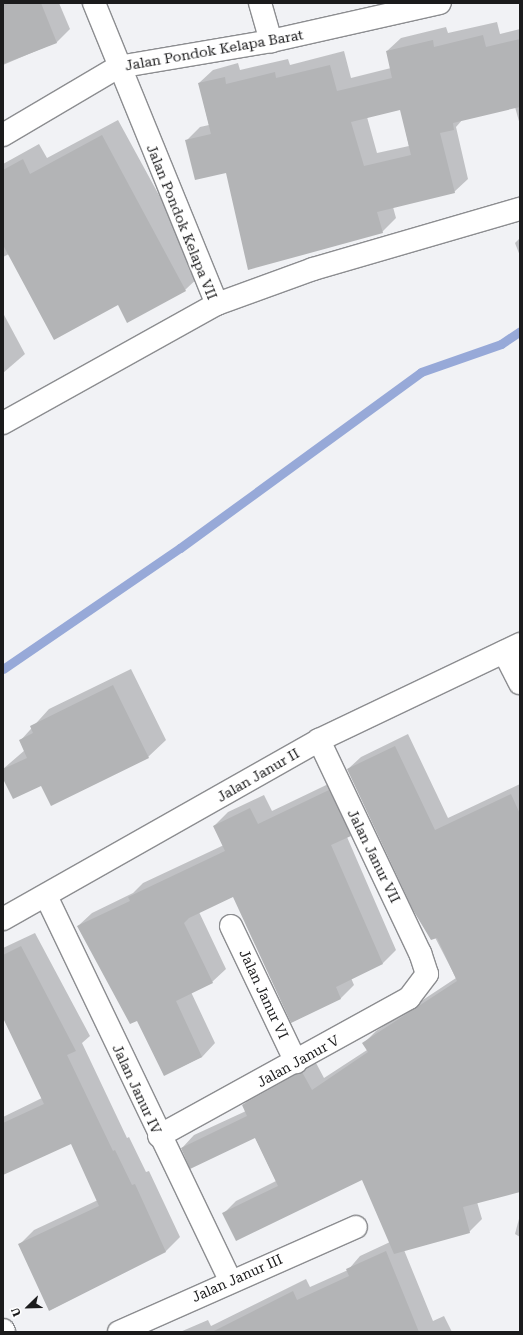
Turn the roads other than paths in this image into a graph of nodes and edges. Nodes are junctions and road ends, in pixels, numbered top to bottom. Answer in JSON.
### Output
{"nodes":[{"id":1,"x":94,"y":3,"type":"edge"},
{"id":2,"x":260,"y":3,"type":"edge"},
{"id":3,"x":436,"y":3,"type":"edge"},
{"id":4,"x":271,"y":41,"type":"junction"},
{"id":5,"x":118,"y":67,"type":"junction"},
{"id":6,"x":3,"y":135,"type":"edge"},
{"id":7,"x":520,"y":209,"type":"edge"},
{"id":8,"x":217,"y":304,"type":"junction"},
{"id":9,"x":3,"y":423,"type":"edge"},
{"id":10,"x":512,"y":648,"type":"edge"},
{"id":11,"x":520,"y":683,"type":"edge"},
{"id":12,"x":319,"y":740,"type":"junction"},
{"id":13,"x":46,"y":896,"type":"junction"},
{"id":14,"x":3,"y":919,"type":"edge"},
{"id":15,"x":232,"y":926,"type":"dead end"},
{"id":16,"x":427,"y":974,"type":"joint"},
{"id":17,"x":296,"y":1062,"type":"junction"},
{"id":18,"x":159,"y":1136,"type":"junction"},
{"id":19,"x":356,"y":1227,"type":"dead end"},
{"id":20,"x":230,"y":1280,"type":"junction"},
{"id":21,"x":119,"y":1332,"type":"edge"}],
"edges":[{"from":1,"to":5,"type":"street","name":"Jalan Pondok Kelapa VII"},
{"from":2,"to":4,"type":"street"},
{"from":3,"to":4,"type":"street","name":"Jalan Pondok Kelapa Barat"},
{"from":4,"to":5,"type":"street","name":"Jalan Pondok Kelapa Barat"},
{"from":5,"to":6,"type":"street","name":"Jalan Pondok Kelapa Barat"},
{"from":5,"to":8,"type":"street","name":"Jalan Pondok Kelapa VII"},
{"from":7,"to":8,"type":"street"},
{"from":8,"to":9,"type":"street","name":"Jalan Pondok Kelapa VII"},
{"from":10,"to":11,"type":"street"},
{"from":10,"to":12,"type":"street","name":"Jalan Janur II"},
{"from":12,"to":13,"type":"street","name":"Jalan Janur II"},
{"from":12,"to":16,"type":"street","name":"Jalan Janur VII"},
{"from":13,"to":14,"type":"street","name":"Jalan Janur II"},
{"from":13,"to":18,"type":"street","name":"Jalan Janur IV"},
{"from":15,"to":17,"type":"street","name":"Jalan Janur VI"},
{"from":16,"to":17,"type":"street","name":"Jalan Janur V"},
{"from":17,"to":18,"type":"street","name":"Jalan Janur V"},
{"from":18,"to":20,"type":"street","name":"Jalan Janur IV"},
{"from":19,"to":20,"type":"street","name":"Jalan Janur III"},
{"from":20,"to":21,"type":"street","name":"Jalan Janur III"}]}
